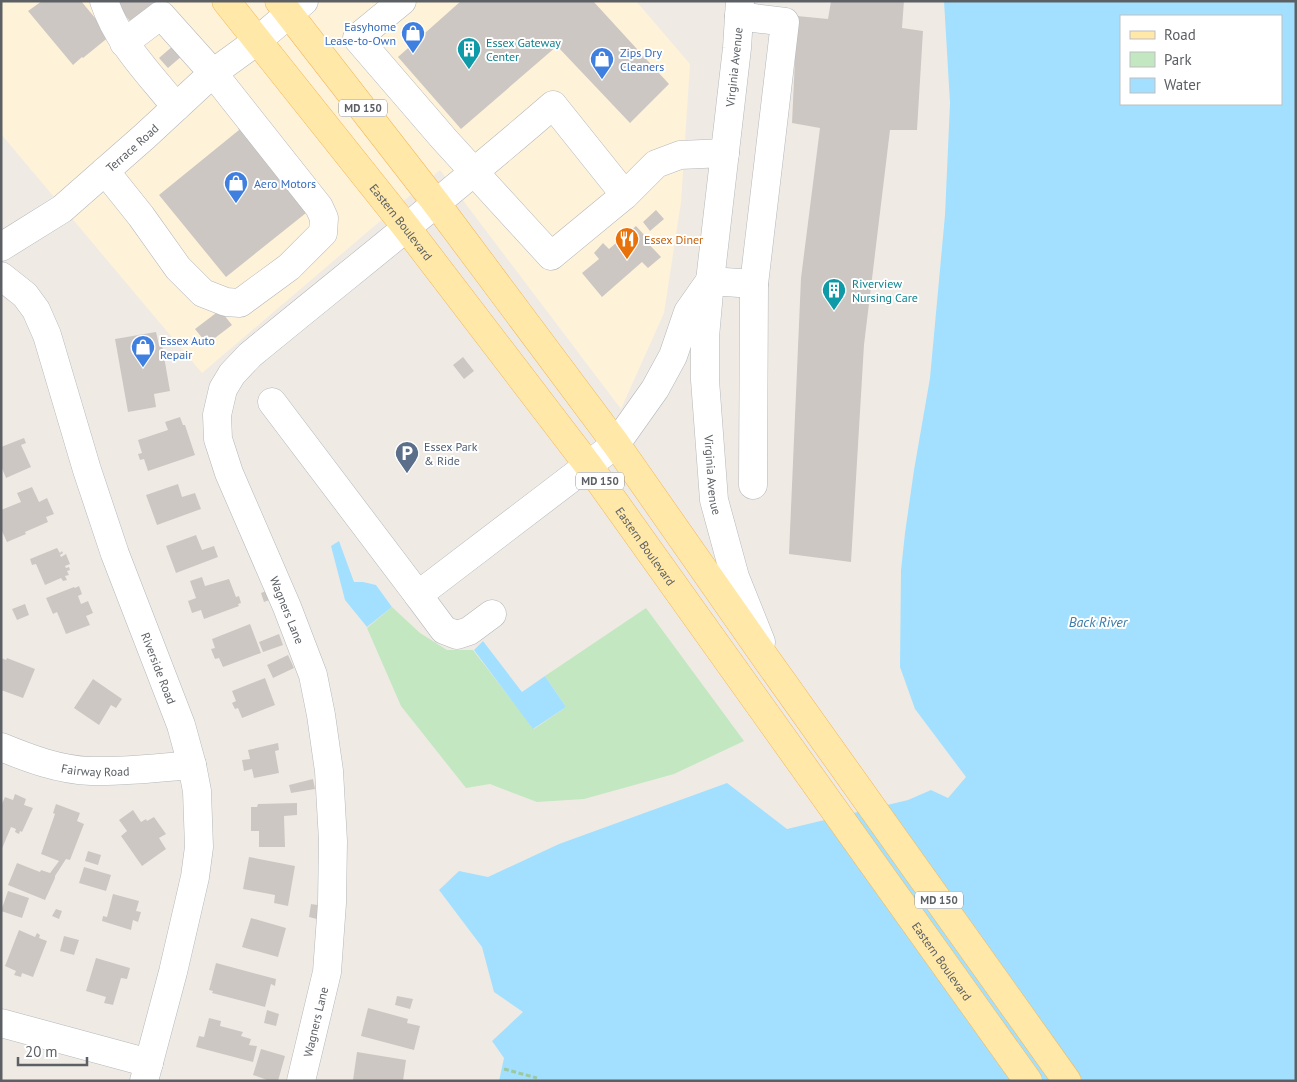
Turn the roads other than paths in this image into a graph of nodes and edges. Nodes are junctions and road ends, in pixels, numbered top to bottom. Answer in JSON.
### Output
{"nodes":[{"id":1,"x":104,"y":1,"type":"edge"},
{"id":2,"x":226,"y":1,"type":"edge"},
{"id":3,"x":402,"y":1,"type":"edge"},
{"id":4,"x":291,"y":5,"type":"edge"},
{"id":5,"x":740,"y":9,"type":"edge"},
{"id":6,"x":787,"y":12,"type":"edge"},
{"id":7,"x":257,"y":41,"type":"junction"},
{"id":8,"x":124,"y":43,"type":"junction"},
{"id":9,"x":212,"y":73,"type":"junction"},
{"id":10,"x":176,"y":107,"type":"junction"},
{"id":11,"x":725,"y":153,"type":"junction"},
{"id":12,"x":105,"y":171,"type":"junction"},
{"id":13,"x":476,"y":172,"type":"junction"},
{"id":14,"x":625,"y":195,"type":"junction"},
{"id":15,"x":436,"y":203,"type":"junction"},
{"id":16,"x":406,"y":227,"type":"junction"},
{"id":17,"x":1,"y":247,"type":"edge"},
{"id":18,"x":1,"y":276,"type":"edge"},
{"id":19,"x":710,"y":281,"type":"junction"},
{"id":20,"x":754,"y":284,"type":"junction"},
{"id":21,"x":272,"y":402,"type":"dead end"},
{"id":22,"x":616,"y":444,"type":"junction"},
{"id":23,"x":588,"y":465,"type":"junction"},
{"id":24,"x":753,"y":485,"type":"dead end"},
{"id":25,"x":418,"y":595,"type":"junction"},
{"id":26,"x":492,"y":614,"type":"dead end"},
{"id":27,"x":768,"y":660,"type":"junction"},
{"id":28,"x":1,"y":747,"type":"edge"},
{"id":29,"x":192,"y":766,"type":"junction"},
{"id":30,"x":1,"y":1023,"type":"edge"},
{"id":31,"x":147,"y":1072,"type":"edge"},
{"id":32,"x":301,"y":1081,"type":"edge"},
{"id":33,"x":1028,"y":1081,"type":"edge"},
{"id":34,"x":1067,"y":1081,"type":"edge"}],
"edges":[{"from":1,"to":8,"type":"street"},
{"from":2,"to":7,"type":"main road","name":"Eastern Boulevard","number":"MD 150"},
{"from":3,"to":13,"type":"street"},
{"from":4,"to":7,"type":"street","name":"Terrace Road"},
{"from":4,"to":15,"type":"main road","number":"MD 150"},
{"from":5,"to":6,"type":"street"},
{"from":5,"to":11,"type":"street","name":"Virginia Avenue"},
{"from":6,"to":20,"type":"street"},
{"from":7,"to":9,"type":"street","name":"Terrace Road"},
{"from":7,"to":16,"type":"main road","name":"Eastern Boulevard","number":"MD 150"},
{"from":8,"to":9,"type":"street"},
{"from":8,"to":10,"type":"street"},
{"from":9,"to":10,"type":"street","name":"Terrace Road"},
{"from":9,"to":12,"type":"street"},
{"from":10,"to":12,"type":"street","name":"Terrace Road"},
{"from":11,"to":14,"type":"street"},
{"from":11,"to":19,"type":"street","name":"Virginia Avenue"},
{"from":12,"to":17,"type":"street","name":"Terrace Road"},
{"from":13,"to":14,"type":"street"},
{"from":13,"to":14,"type":"street","name":"Wagners Lane"},
{"from":13,"to":15,"type":"street","name":"Wagners Lane"},
{"from":15,"to":16,"type":"street","name":"Wagners Lane"},
{"from":15,"to":22,"type":"main road","number":"MD 150"},
{"from":16,"to":23,"type":"main road","name":"Eastern Boulevard","number":"MD 150"},
{"from":16,"to":32,"type":"street","name":"Wagners Lane"},
{"from":18,"to":29,"type":"street","name":"Riverside Road"},
{"from":19,"to":20,"type":"street"},
{"from":19,"to":22,"type":"street","name":"Virginia Avenue"},
{"from":19,"to":27,"type":"street","name":"Virginia Avenue"},
{"from":20,"to":24,"type":"street"},
{"from":21,"to":25,"type":"street"},
{"from":22,"to":23,"type":"street","name":"Virginia Avenue"},
{"from":22,"to":27,"type":"main road","number":"MD 150"},
{"from":23,"to":25,"type":"street","name":"Virginia Avenue"},
{"from":23,"to":33,"type":"main road","name":"Eastern Boulevard","number":"MD 150"},
{"from":25,"to":26,"type":"street"},
{"from":27,"to":34,"type":"main road","number":"MD 150"},
{"from":28,"to":29,"type":"street","name":"Fairway Road"},
{"from":29,"to":31,"type":"street","name":"Riverside Road"},
{"from":30,"to":31,"type":"street"}]}
